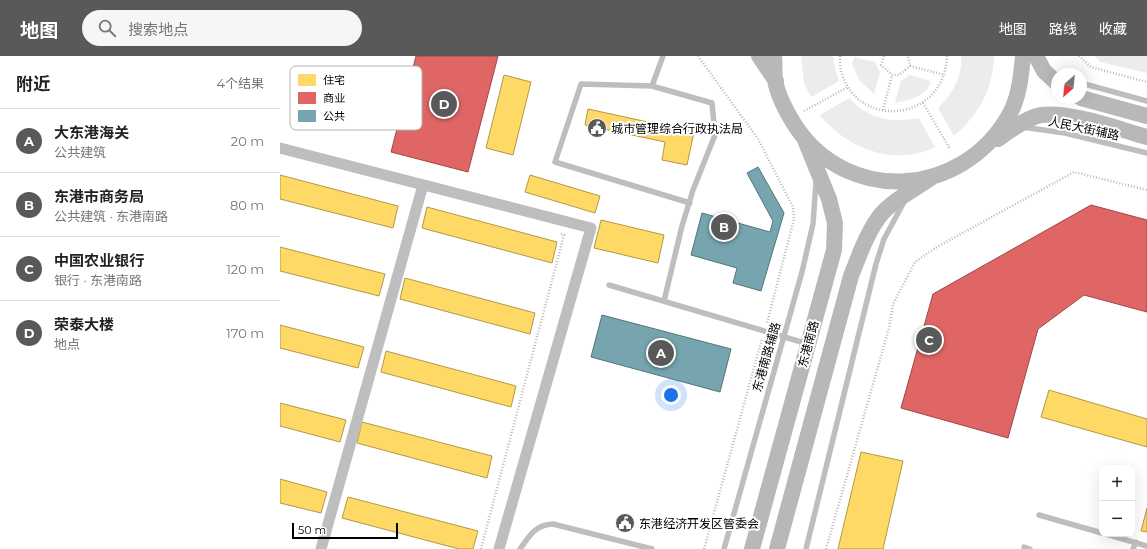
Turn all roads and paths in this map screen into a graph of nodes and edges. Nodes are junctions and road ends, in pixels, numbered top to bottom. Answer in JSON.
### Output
{"nodes":[{"id":1,"x":663,"y":56,"type":"edge"},
{"id":2,"x":698,"y":56,"type":"edge"},
{"id":3,"x":759,"y":56,"type":"edge"},
{"id":4,"x":774,"y":56,"type":"edge"},
{"id":5,"x":840,"y":56,"type":"edge"},
{"id":6,"x":883,"y":56,"type":"edge"},
{"id":7,"x":908,"y":56,"type":"edge"},
{"id":8,"x":947,"y":56,"type":"edge"},
{"id":9,"x":1023,"y":56,"type":"edge"},
{"id":10,"x":1036,"y":56,"type":"edge"},
{"id":11,"x":1080,"y":56,"type":"edge"},
{"id":12,"x":910,"y":66,"type":"junction"},
{"id":13,"x":1051,"y":74,"type":"edge"},
{"id":14,"x":892,"y":75,"type":"junction"},
{"id":15,"x":944,"y":75,"type":"junction"},
{"id":16,"x":776,"y":81,"type":"junction"},
{"id":17,"x":1147,"y":82,"type":"edge"},
{"id":18,"x":652,"y":86,"type":"junction"},
{"id":19,"x":1087,"y":86,"type":"edge"},
{"id":20,"x":848,"y":87,"type":"junction"},
{"id":21,"x":1087,"y":100,"type":"edge"},
{"id":22,"x":1147,"y":102,"type":"edge"},
{"id":23,"x":923,"y":103,"type":"junction"},
{"id":24,"x":883,"y":110,"type":"junction"},
{"id":25,"x":804,"y":111,"type":"dead end"},
{"id":26,"x":1147,"y":116,"type":"edge"},
{"id":27,"x":1016,"y":127,"type":"junction"},
{"id":28,"x":1147,"y":136,"type":"edge"},
{"id":29,"x":805,"y":140,"type":"junction"},
{"id":30,"x":988,"y":145,"type":"junction"},
{"id":31,"x":280,"y":148,"type":"edge"},
{"id":32,"x":950,"y":149,"type":"dead end"},
{"id":33,"x":1147,"y":154,"type":"edge"},
{"id":34,"x":817,"y":169,"type":"junction"},
{"id":35,"x":931,"y":178,"type":"junction"},
{"id":36,"x":423,"y":185,"type":"junction"},
{"id":37,"x":1147,"y":190,"type":"edge"},
{"id":38,"x":908,"y":194,"type":"junction"},
{"id":39,"x":690,"y":203,"type":"junction"},
{"id":40,"x":557,"y":233,"type":"dead end"},
{"id":41,"x":609,"y":285,"type":"dead end"},
{"id":42,"x":664,"y":301,"type":"junction"},
{"id":43,"x":764,"y":331,"type":"junction"},
{"id":44,"x":784,"y":336,"type":"junction"},
{"id":45,"x":808,"y":344,"type":"junction"},
{"id":46,"x":1039,"y":515,"type":"dead end"},
{"id":47,"x":1099,"y":532,"type":"edge"},
{"id":48,"x":1117,"y":537,"type":"edge"},
{"id":49,"x":1136,"y":542,"type":"junction"},
{"id":50,"x":1147,"y":546,"type":"edge"},
{"id":51,"x":321,"y":549,"type":"edge"},
{"id":52,"x":481,"y":549,"type":"edge"},
{"id":53,"x":499,"y":549,"type":"edge"},
{"id":54,"x":520,"y":549,"type":"edge"},
{"id":55,"x":652,"y":549,"type":"edge"},
{"id":56,"x":704,"y":549,"type":"edge"},
{"id":57,"x":724,"y":549,"type":"edge"},
{"id":58,"x":752,"y":549,"type":"edge"},
{"id":59,"x":777,"y":549,"type":"edge"},
{"id":60,"x":806,"y":549,"type":"edge"},
{"id":61,"x":826,"y":549,"type":"edge"},
{"id":62,"x":1133,"y":549,"type":"edge"}],
"edges":[{"from":1,"to":18,"type":"lane"},
{"from":2,"to":43,"type":"path"},
{"from":3,"to":16,"type":"main road"},
{"from":4,"to":16,"type":"main road"},
{"from":5,"to":20,"type":"path"},
{"from":6,"to":14,"type":"path"},
{"from":7,"to":12,"type":"path"},
{"from":8,"to":15,"type":"path"},
{"from":9,"to":30,"type":"main road"},
{"from":10,"to":13,"type":"main road"},
{"from":11,"to":17,"type":"path"},
{"from":12,"to":14,"type":"path"},
{"from":12,"to":15,"type":"path"},
{"from":14,"to":24,"type":"path"},
{"from":15,"to":23,"type":"path"},
{"from":16,"to":29,"type":"main road"},
{"from":18,"to":39,"type":"lane"},
{"from":18,"to":39,"type":"lane"},
{"from":19,"to":22,"type":"lane"},
{"from":20,"to":24,"type":"path"},
{"from":20,"to":25,"type":"path"},
{"from":21,"to":26,"type":"main road"},
{"from":23,"to":24,"type":"path"},
{"from":23,"to":32,"type":"path"},
{"from":27,"to":28,"type":"main road"},
{"from":27,"to":30,"type":"main road"},
{"from":27,"to":33,"type":"lane","name":"人民大街辅路"},
{"from":29,"to":34,"type":"main road","name":"东港南路"},
{"from":29,"to":35,"type":"main road"},
{"from":30,"to":35,"type":"main road"},
{"from":31,"to":36,"type":"street"},
{"from":34,"to":44,"type":"lane","name":"东港南路辅路"},
{"from":34,"to":45,"type":"main road","name":"东港南路"},
{"from":35,"to":38,"type":"main road","name":"东港南路"},
{"from":36,"to":51,"type":"street"},
{"from":36,"to":53,"type":"street"},
{"from":37,"to":61,"type":"path"},
{"from":38,"to":59,"type":"main road","name":"东港南路"},
{"from":38,"to":60,"type":"lane"},
{"from":39,"to":42,"type":"lane"},
{"from":40,"to":52,"type":"path"},
{"from":41,"to":42,"type":"lane"},
{"from":42,"to":43,"type":"lane"},
{"from":43,"to":44,"type":"lane"},
{"from":43,"to":56,"type":"path"},
{"from":44,"to":45,"type":"lane"},
{"from":44,"to":57,"type":"lane","name":"东港南路辅路"},
{"from":45,"to":58,"type":"main road","name":"东港南路"},
{"from":46,"to":47,"type":"lane"},
{"from":48,"to":49,"type":"lane"},
{"from":49,"to":50,"type":"lane"},
{"from":49,"to":62,"type":"lane"},
{"from":54,"to":55,"type":"lane"}]}
